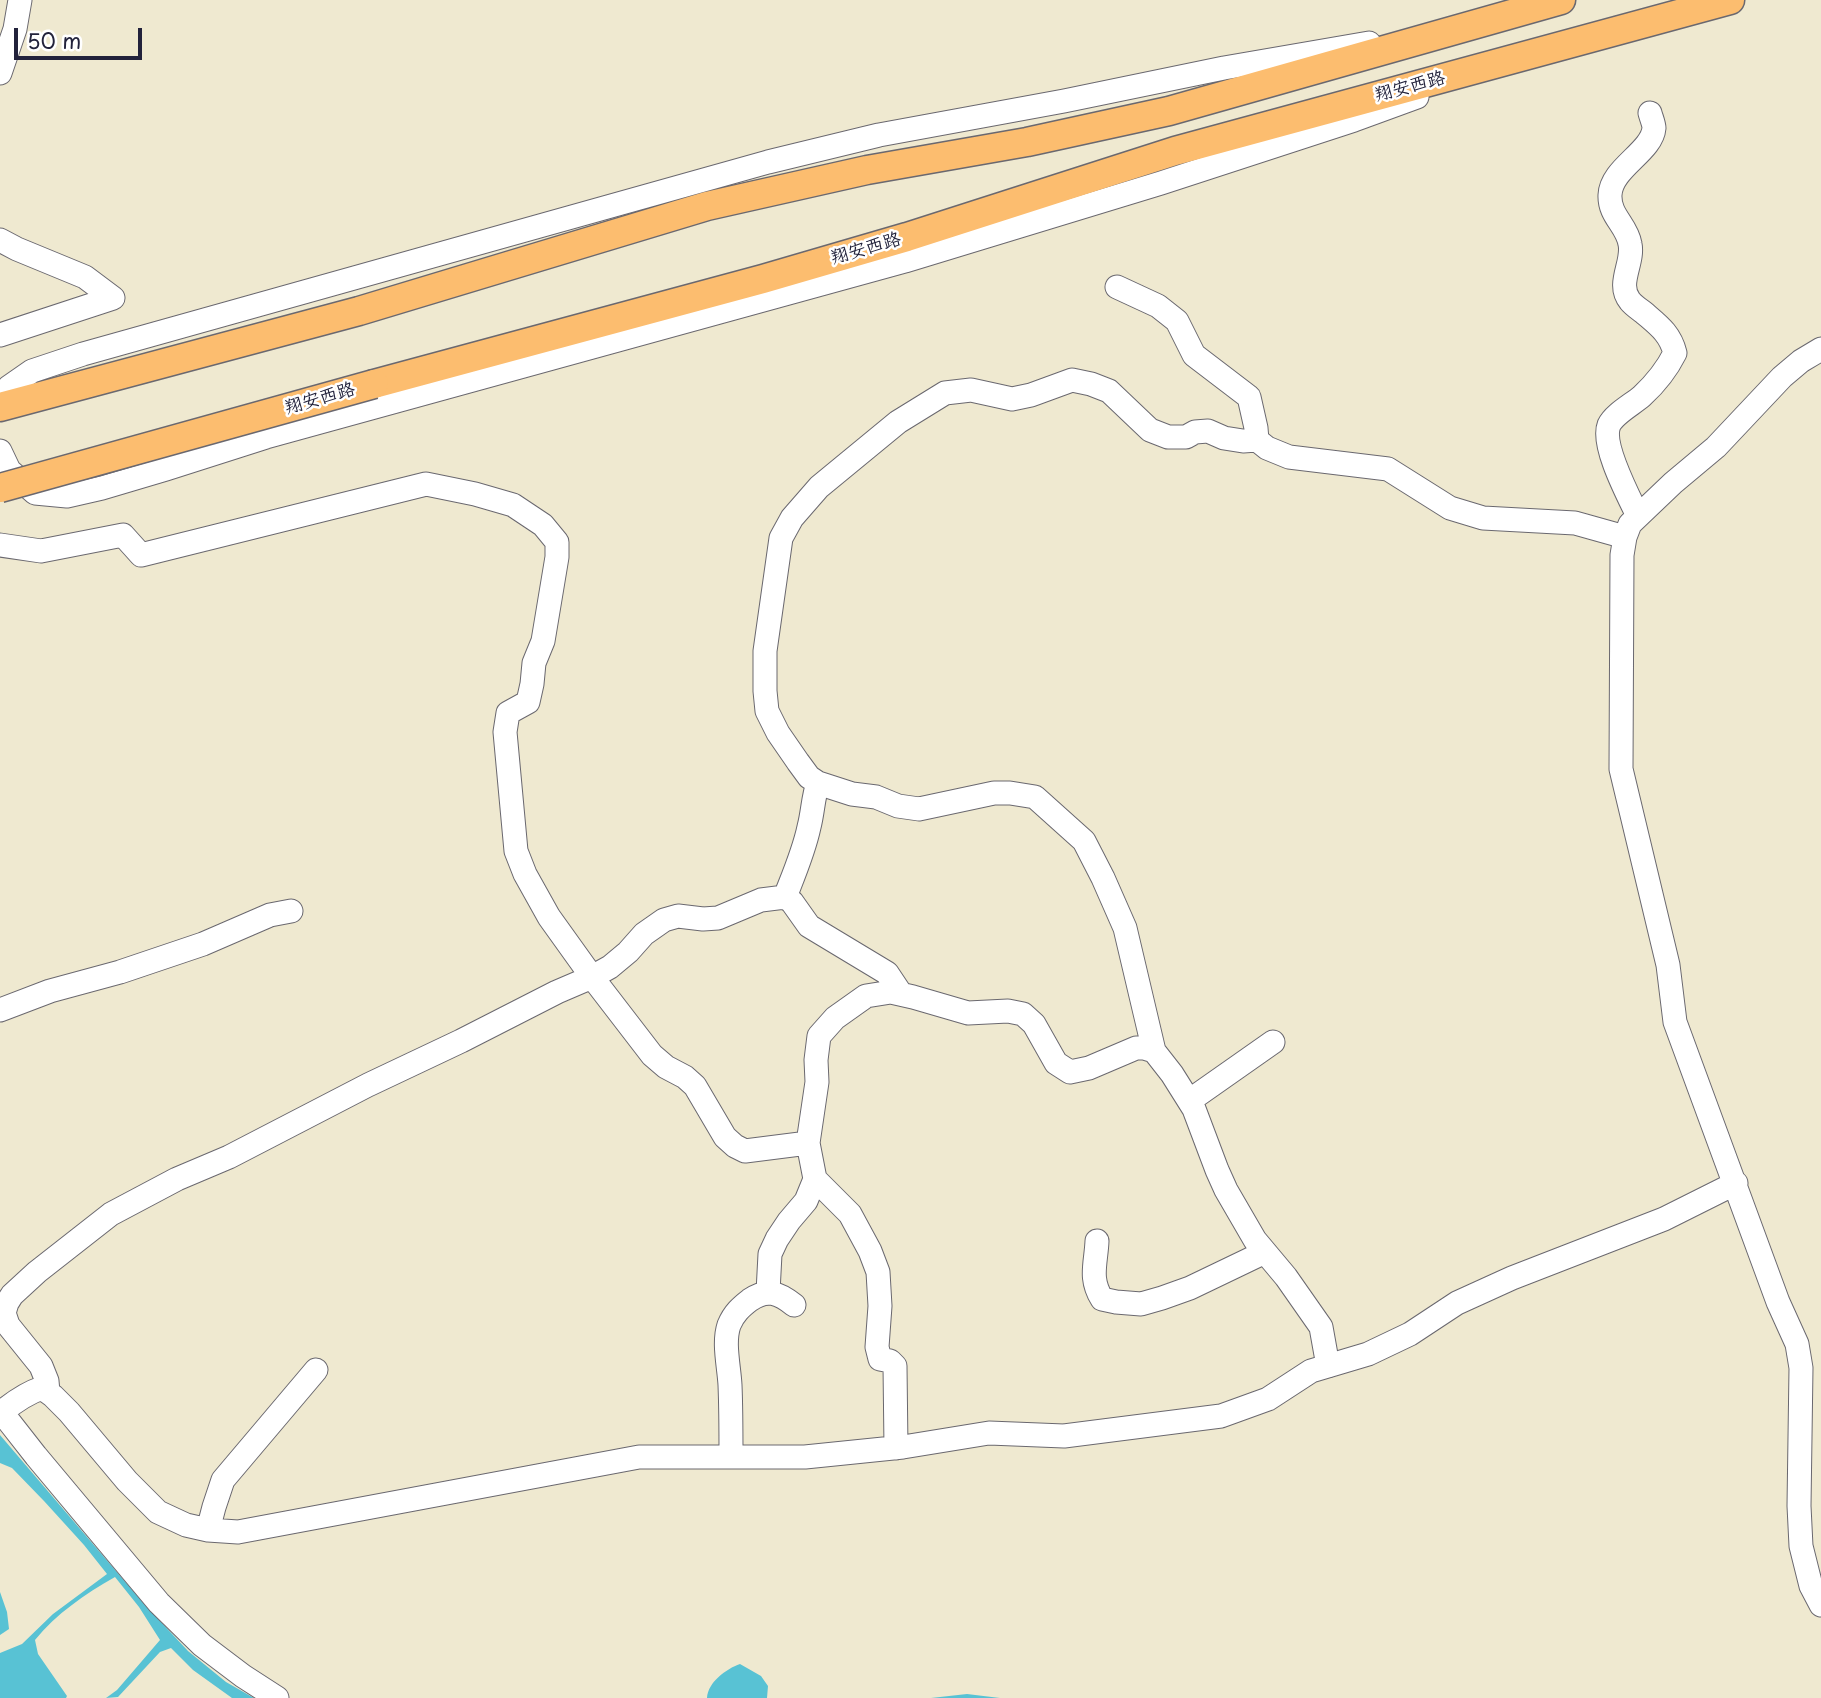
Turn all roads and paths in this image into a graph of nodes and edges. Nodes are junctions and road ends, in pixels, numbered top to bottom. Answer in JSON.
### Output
{"nodes":[{"id":1,"x":20,"y":0,"type":"edge"},
{"id":2,"x":1730,"y":0,"type":"edge"},
{"id":3,"x":1551,"y":1,"type":"edge"},
{"id":4,"x":1472,"y":26,"type":"junction"},
{"id":5,"x":1506,"y":61,"type":"junction"},
{"id":6,"x":0,"y":73,"type":"edge"},
{"id":7,"x":1650,"y":113,"type":"dead end"},
{"id":8,"x":0,"y":240,"type":"edge"},
{"id":9,"x":1117,"y":287,"type":"dead end"},
{"id":10,"x":0,"y":335,"type":"edge"},
{"id":11,"x":1821,"y":349,"type":"edge"},
{"id":12,"x":0,"y":401,"type":"edge"},
{"id":13,"x":0,"y":407,"type":"edge"},
{"id":14,"x":1256,"y":440,"type":"junction"},
{"id":15,"x":0,"y":452,"type":"edge"},
{"id":16,"x":0,"y":488,"type":"edge"},
{"id":17,"x":1639,"y":516,"type":"junction"},
{"id":18,"x":1625,"y":537,"type":"junction"},
{"id":19,"x":0,"y":545,"type":"edge"},
{"id":20,"x":818,"y":783,"type":"junction"},
{"id":21,"x":785,"y":897,"type":"junction"},
{"id":22,"x":291,"y":911,"type":"dead end"},
{"id":23,"x":592,"y":977,"type":"junction"},
{"id":24,"x":901,"y":994,"type":"junction"},
{"id":25,"x":0,"y":1010,"type":"edge"},
{"id":26,"x":1273,"y":1042,"type":"dead end"},
{"id":27,"x":1154,"y":1051,"type":"junction"},
{"id":28,"x":1189,"y":1101,"type":"junction"},
{"id":29,"x":808,"y":1143,"type":"junction"},
{"id":30,"x":815,"y":1179,"type":"junction"},
{"id":31,"x":1735,"y":1183,"type":"junction"},
{"id":32,"x":1097,"y":1241,"type":"dead end"},
{"id":33,"x":1265,"y":1252,"type":"junction"},
{"id":34,"x":768,"y":1292,"type":"junction"},
{"id":35,"x":794,"y":1305,"type":"dead end"},
{"id":36,"x":1328,"y":1366,"type":"junction"},
{"id":37,"x":316,"y":1370,"type":"dead end"},
{"id":38,"x":48,"y":1392,"type":"junction"},
{"id":39,"x":1,"y":1411,"type":"edge"},
{"id":40,"x":896,"y":1448,"type":"junction"},
{"id":41,"x":731,"y":1456,"type":"junction"},
{"id":42,"x":208,"y":1530,"type":"junction"},
{"id":43,"x":1821,"y":1605,"type":"edge"},
{"id":44,"x":277,"y":1698,"type":"edge"}],
"edges":[{"from":1,"to":6,"type":"street"},
{"from":2,"to":5,"type":"main road","name":"翔安西路"},
{"from":3,"to":4,"type":"main road"},
{"from":4,"to":12,"type":"street"},
{"from":4,"to":13,"type":"main road"},
{"from":5,"to":15,"type":"street"},
{"from":5,"to":16,"type":"main road","name":"翔安西路","bridge":true},
{"from":7,"to":17,"type":"street"},
{"from":8,"to":10,"type":"street"},
{"from":9,"to":14,"type":"street"},
{"from":11,"to":17,"type":"street"},
{"from":14,"to":18,"type":"street"},
{"from":14,"to":20,"type":"street"},
{"from":17,"to":18,"type":"street"},
{"from":18,"to":31,"type":"street"},
{"from":19,"to":23,"type":"street"},
{"from":20,"to":21,"type":"street"},
{"from":20,"to":27,"type":"street"},
{"from":21,"to":23,"type":"street"},
{"from":21,"to":24,"type":"street"},
{"from":22,"to":25,"type":"street"},
{"from":23,"to":29,"type":"street"},
{"from":23,"to":38,"type":"street"},
{"from":24,"to":27,"type":"street"},
{"from":24,"to":29,"type":"street"},
{"from":26,"to":28,"type":"street"},
{"from":27,"to":28,"type":"street"},
{"from":28,"to":33,"type":"street"},
{"from":29,"to":30,"type":"street"},
{"from":30,"to":34,"type":"street"},
{"from":30,"to":40,"type":"street"},
{"from":31,"to":36,"type":"street"},
{"from":31,"to":43,"type":"street"},
{"from":32,"to":33,"type":"street"},
{"from":33,"to":36,"type":"street"},
{"from":34,"to":35,"type":"street"},
{"from":34,"to":41,"type":"street"},
{"from":36,"to":40,"type":"street"},
{"from":37,"to":42,"type":"street"},
{"from":38,"to":39,"type":"street"},
{"from":38,"to":42,"type":"street"},
{"from":39,"to":44,"type":"street"},
{"from":40,"to":41,"type":"street"},
{"from":41,"to":42,"type":"street"}]}
